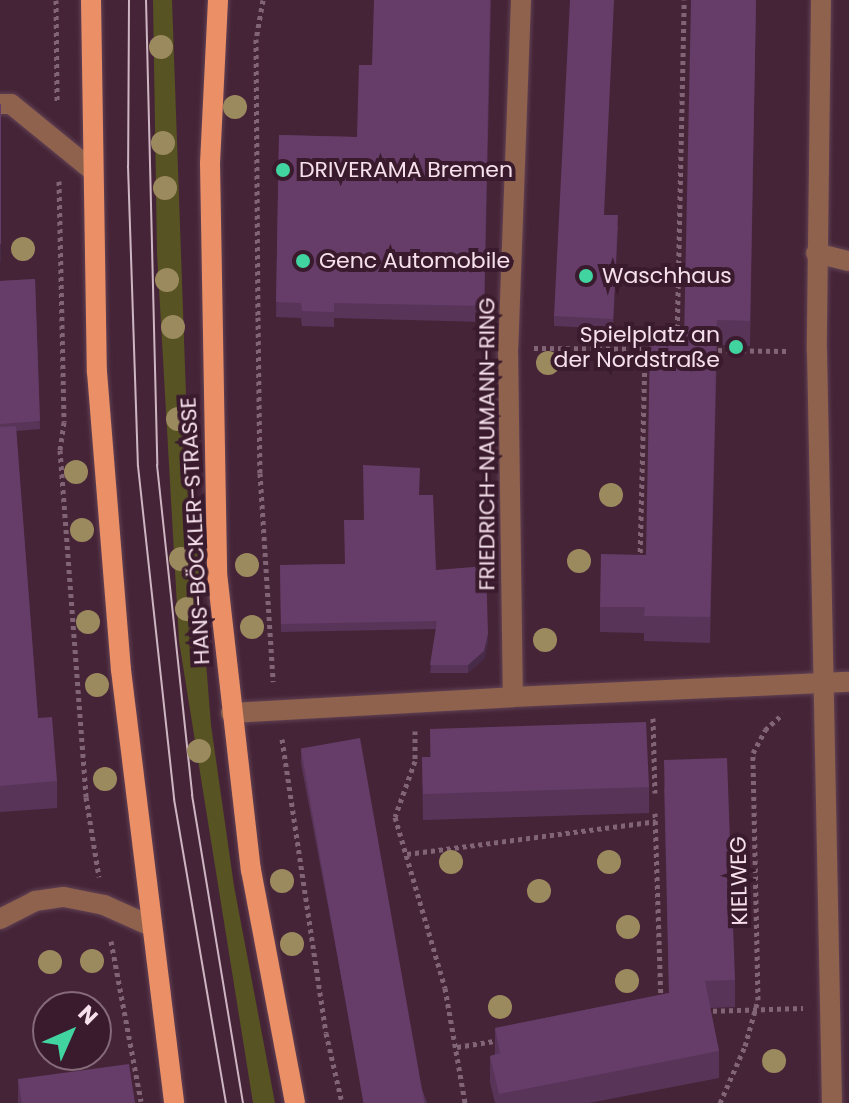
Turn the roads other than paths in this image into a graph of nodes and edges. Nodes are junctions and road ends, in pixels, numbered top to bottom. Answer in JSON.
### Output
{"nodes":[{"id":1,"x":91,"y":0,"type":"edge"},
{"id":2,"x":218,"y":0,"type":"edge"},
{"id":3,"x":521,"y":0,"type":"edge"},
{"id":4,"x":821,"y":0,"type":"edge"},
{"id":5,"x":0,"y":104,"type":"edge"},
{"id":6,"x":92,"y":170,"type":"junction"},
{"id":7,"x":816,"y":253,"type":"junction"},
{"id":8,"x":849,"y":261,"type":"edge"},
{"id":9,"x":822,"y":681,"type":"junction"},
{"id":10,"x":849,"y":682,"type":"edge"},
{"id":11,"x":513,"y":697,"type":"junction"},
{"id":12,"x":231,"y":713,"type":"junction"},
{"id":13,"x":0,"y":919,"type":"edge"},
{"id":14,"x":151,"y":926,"type":"junction"},
{"id":15,"x":840,"y":1047,"type":"edge"},
{"id":16,"x":174,"y":1103,"type":"edge"},
{"id":17,"x":295,"y":1103,"type":"edge"},
{"id":18,"x":832,"y":1103,"type":"edge"}],
"edges":[{"from":1,"to":6,"type":"main road"},
{"from":2,"to":12,"type":"main road","name":"HANS-BÖCKLER-STRASSE"},
{"from":3,"to":11,"type":"street","name":"FRIEDRICH-NAUMANN-RING"},
{"from":4,"to":7,"type":"street"},
{"from":5,"to":6,"type":"street"},
{"from":6,"to":14,"type":"main road"},
{"from":7,"to":8,"type":"street"},
{"from":7,"to":9,"type":"street"},
{"from":9,"to":10,"type":"street"},
{"from":9,"to":11,"type":"street"},
{"from":9,"to":15,"type":"street"},
{"from":11,"to":12,"type":"street"},
{"from":12,"to":17,"type":"main road","name":"HANS-BÖCKLER-STRASSE"},
{"from":13,"to":14,"type":"street"},
{"from":14,"to":16,"type":"main road"},
{"from":15,"to":18,"type":"street"}]}
